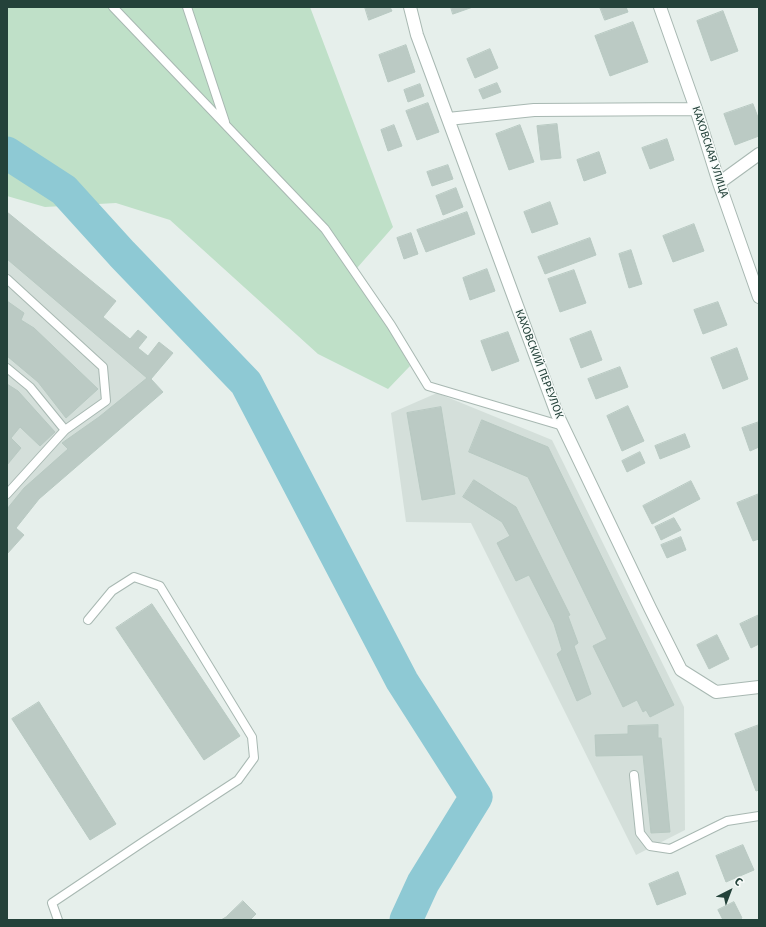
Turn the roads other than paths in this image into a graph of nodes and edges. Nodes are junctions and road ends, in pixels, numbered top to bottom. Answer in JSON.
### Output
{"nodes":[{"id":1,"x":113,"y":7,"type":"edge"},
{"id":2,"x":188,"y":7,"type":"edge"},
{"id":3,"x":410,"y":7,"type":"edge"},
{"id":4,"x":660,"y":7,"type":"edge"},
{"id":5,"x":696,"y":109,"type":"junction"},
{"id":6,"x":448,"y":119,"type":"junction"},
{"id":7,"x":226,"y":125,"type":"junction"},
{"id":8,"x":759,"y":154,"type":"edge"},
{"id":9,"x":719,"y":183,"type":"junction"},
{"id":10,"x":7,"y":279,"type":"edge"},
{"id":11,"x":759,"y":297,"type":"edge"},
{"id":12,"x":7,"y":368,"type":"edge"},
{"id":13,"x":563,"y":426,"type":"junction"},
{"id":14,"x":65,"y":430,"type":"junction"},
{"id":15,"x":7,"y":494,"type":"edge"},
{"id":16,"x":88,"y":620,"type":"dead end"},
{"id":17,"x":759,"y":687,"type":"edge"},
{"id":18,"x":634,"y":775,"type":"dead end"},
{"id":19,"x":759,"y":816,"type":"edge"},
{"id":20,"x":58,"y":920,"type":"edge"}],
"edges":[{"from":1,"to":7,"type":"lane"},
{"from":2,"to":7,"type":"lane"},
{"from":3,"to":6,"type":"street","name":"КАХОВСКИЙ ПЕРЕУЛОК"},
{"from":4,"to":5,"type":"street","name":"КАХОВСКАЯ УЛИЦА"},
{"from":5,"to":6,"type":"street"},
{"from":5,"to":9,"type":"street","name":"КАХОВСКАЯ УЛИЦА"},
{"from":6,"to":13,"type":"street","name":"КАХОВСКИЙ ПЕРЕУЛОК"},
{"from":7,"to":13,"type":"lane"},
{"from":8,"to":9,"type":"street"},
{"from":9,"to":11,"type":"street","name":"КАХОВСКАЯ УЛИЦА"},
{"from":10,"to":14,"type":"lane"},
{"from":12,"to":14,"type":"lane"},
{"from":13,"to":17,"type":"street","name":"КАХОВСКИЙ ПЕРЕУЛОК"},
{"from":14,"to":15,"type":"lane"},
{"from":16,"to":20,"type":"lane"},
{"from":18,"to":19,"type":"lane"}]}
